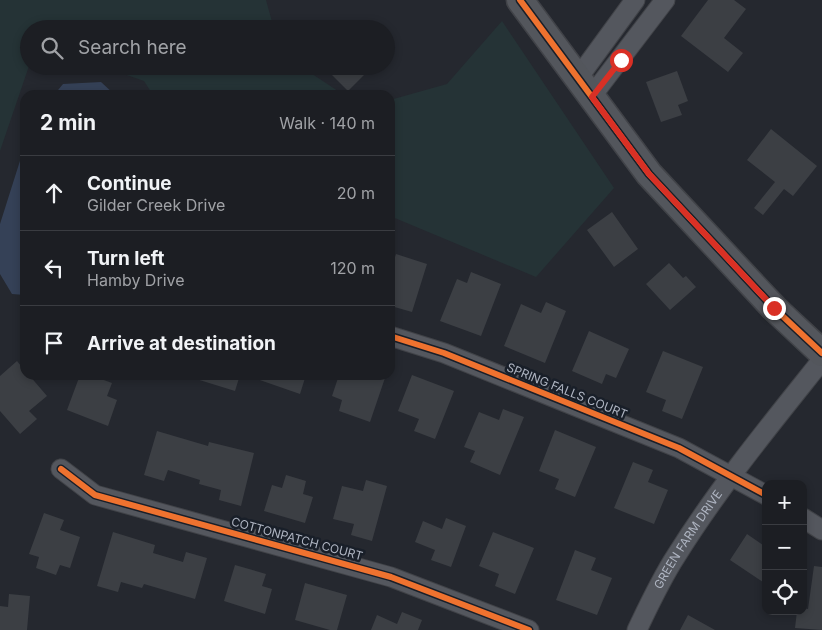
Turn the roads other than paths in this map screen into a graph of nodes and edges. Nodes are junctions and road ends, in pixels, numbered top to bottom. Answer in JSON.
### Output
{"nodes":[{"id":1,"x":520,"y":0,"type":"edge"},
{"id":2,"x":635,"y":0,"type":"edge"},
{"id":3,"x":665,"y":0,"type":"edge"},
{"id":4,"x":585,"y":88,"type":"junction"},
{"id":5,"x":395,"y":338,"type":"edge"},
{"id":6,"x":822,"y":353,"type":"edge"},
{"id":7,"x":822,"y":360,"type":"edge"},
{"id":8,"x":61,"y":469,"type":"dead end"},
{"id":9,"x":732,"y":476,"type":"junction"},
{"id":10,"x":762,"y":493,"type":"edge"},
{"id":11,"x":807,"y":521,"type":"edge"},
{"id":12,"x":822,"y":530,"type":"edge"},
{"id":13,"x":529,"y":630,"type":"edge"},
{"id":14,"x":636,"y":630,"type":"edge"}],
"edges":[{"from":1,"to":4,"type":"street"},
{"from":2,"to":4,"type":"street"},
{"from":3,"to":4,"type":"street"},
{"from":4,"to":6,"type":"street"},
{"from":5,"to":9,"type":"street","name":"SPRING FALLS COURT"},
{"from":7,"to":9,"type":"street","name":"GREEN FARM DRIVE"},
{"from":8,"to":13,"type":"street","name":"COTTONPATCH COURT"},
{"from":9,"to":10,"type":"street","name":"SPRING FALLS COURT"},
{"from":9,"to":14,"type":"street","name":"GREEN FARM DRIVE"},
{"from":11,"to":12,"type":"street"}]}
